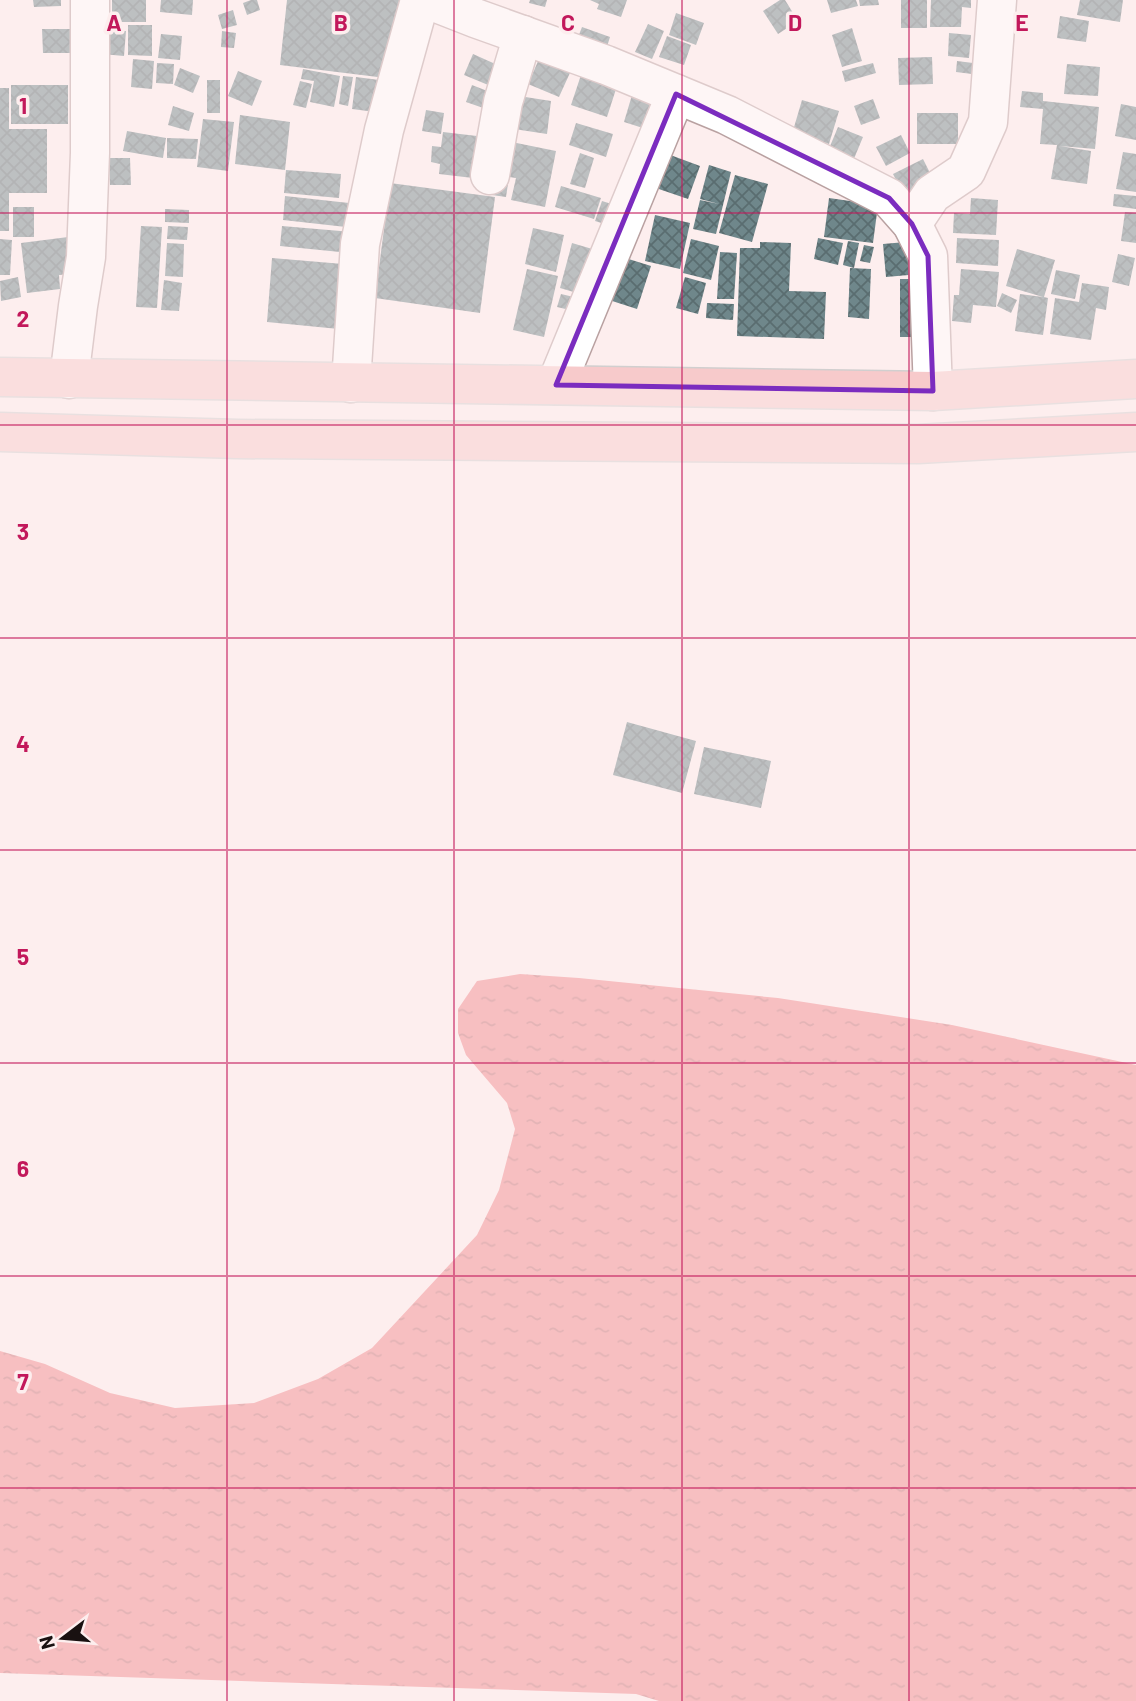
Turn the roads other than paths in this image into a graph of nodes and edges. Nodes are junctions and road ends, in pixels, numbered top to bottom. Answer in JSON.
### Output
{"nodes":[{"id":1,"x":90,"y":0,"type":"edge"},
{"id":2,"x":420,"y":0,"type":"edge"},
{"id":3,"x":429,"y":0,"type":"edge"},
{"id":4,"x":997,"y":0,"type":"edge"},
{"id":5,"x":523,"y":35,"type":"junction"},
{"id":6,"x":676,"y":94,"type":"junction"},
{"id":7,"x":491,"y":175,"type":"dead end"},
{"id":8,"x":912,"y":224,"type":"junction"},
{"id":9,"x":0,"y":377,"type":"edge"},
{"id":10,"x":69,"y":379,"type":"junction"},
{"id":11,"x":1136,"y":379,"type":"edge"},
{"id":12,"x":351,"y":383,"type":"junction"},
{"id":13,"x":556,"y":385,"type":"junction"},
{"id":14,"x":933,"y":391,"type":"junction"},
{"id":15,"x":0,"y":432,"type":"edge"},
{"id":16,"x":1136,"y":432,"type":"edge"}],
"edges":[{"from":1,"to":10,"type":"street"},
{"from":2,"to":12,"type":"street"},
{"from":3,"to":5,"type":"street"},
{"from":4,"to":8,"type":"street"},
{"from":5,"to":6,"type":"street"},
{"from":5,"to":7,"type":"street"},
{"from":6,"to":8,"type":"street"},
{"from":6,"to":13,"type":"street"},
{"from":8,"to":14,"type":"street"},
{"from":9,"to":10,"type":"main road"},
{"from":10,"to":12,"type":"main road"},
{"from":11,"to":14,"type":"main road"},
{"from":12,"to":13,"type":"main road"},
{"from":13,"to":14,"type":"main road"},
{"from":15,"to":16,"type":"main road"}]}
